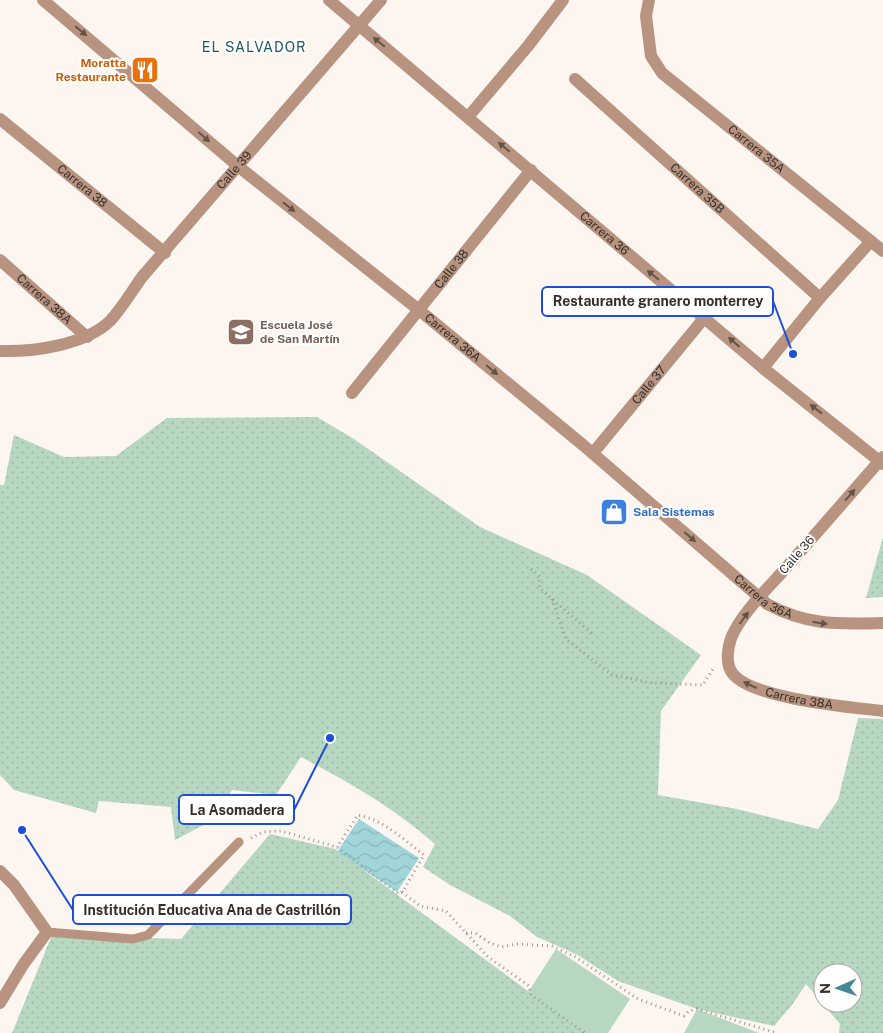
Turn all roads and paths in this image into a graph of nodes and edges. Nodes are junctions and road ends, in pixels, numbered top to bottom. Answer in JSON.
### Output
{"nodes":[{"id":1,"x":43,"y":0,"type":"edge"},
{"id":2,"x":329,"y":0,"type":"edge"},
{"id":3,"x":381,"y":0,"type":"edge"},
{"id":4,"x":563,"y":0,"type":"edge"},
{"id":5,"x":649,"y":0,"type":"edge"},
{"id":6,"x":359,"y":25,"type":"junction"},
{"id":7,"x":575,"y":79,"type":"dead end"},
{"id":8,"x":468,"y":116,"type":"junction"},
{"id":9,"x":0,"y":118,"type":"edge"},
{"id":10,"x":239,"y":167,"type":"junction"},
{"id":11,"x":531,"y":170,"type":"junction"},
{"id":12,"x":871,"y":241,"type":"junction"},
{"id":13,"x":883,"y":251,"type":"edge"},
{"id":14,"x":165,"y":253,"type":"junction"},
{"id":15,"x":0,"y":260,"type":"edge"},
{"id":16,"x":820,"y":298,"type":"junction"},
{"id":17,"x":419,"y":310,"type":"junction"},
{"id":18,"x":704,"y":318,"type":"junction"},
{"id":19,"x":87,"y":337,"type":"junction"},
{"id":20,"x":0,"y":351,"type":"edge"},
{"id":21,"x":763,"y":368,"type":"junction"},
{"id":22,"x":352,"y":393,"type":"dead end"},
{"id":23,"x":592,"y":453,"type":"junction"},
{"id":24,"x":882,"y":460,"type":"edge"},
{"id":25,"x":531,"y":569,"type":"dead end"},
{"id":26,"x":759,"y":598,"type":"junction"},
{"id":27,"x":552,"y":599,"type":"junction"},
{"id":28,"x":883,"y":623,"type":"edge"},
{"id":29,"x":592,"y":634,"type":"dead end"},
{"id":30,"x":729,"y":662,"type":"joint"},
{"id":31,"x":703,"y":685,"type":"dead end"},
{"id":32,"x":883,"y":711,"type":"edge"},
{"id":33,"x":243,"y":842,"type":"joint"},
{"id":34,"x":337,"y":847,"type":"junction"},
{"id":35,"x":0,"y":871,"type":"edge"},
{"id":36,"x":402,"y":892,"type":"junction"},
{"id":37,"x":48,"y":932,"type":"junction"},
{"id":38,"x":466,"y":933,"type":"junction"},
{"id":39,"x":0,"y":1003,"type":"edge"},
{"id":40,"x":585,"y":1033,"type":"edge"},
{"id":41,"x":777,"y":1033,"type":"edge"}],
"edges":[{"from":1,"to":10,"type":"street","name":"Carrera 36A","one_way":true},
{"from":2,"to":6,"type":"street","name":"Carrera 36"},
{"from":3,"to":6,"type":"street","name":"Calle 39"},
{"from":4,"to":8,"type":"street"},
{"from":5,"to":12,"type":"street","name":"Carrera 35A"},
{"from":8,"to":6,"type":"street","name":"Carrera 36","one_way":true},
{"from":6,"to":10,"type":"street","name":"Calle 39"},
{"from":7,"to":16,"type":"street","name":"Carrera 35B"},
{"from":11,"to":8,"type":"street","name":"Carrera 36","one_way":true},
{"from":9,"to":14,"type":"street","name":"Carrera 38"},
{"from":10,"to":14,"type":"street","name":"Calle 39"},
{"from":10,"to":17,"type":"street","name":"Carrera 36A","one_way":true},
{"from":11,"to":17,"type":"street","name":"Calle 38"},
{"from":18,"to":11,"type":"street","name":"Carrera 36","one_way":true},
{"from":12,"to":13,"type":"street","name":"Carrera 35A"},
{"from":12,"to":16,"type":"street"},
{"from":14,"to":19,"type":"street","name":"Calle 39"},
{"from":15,"to":19,"type":"street","name":"Carrera 38A"},
{"from":16,"to":21,"type":"street"},
{"from":17,"to":22,"type":"street","name":"Calle 38"},
{"from":17,"to":23,"type":"street","name":"Carrera 36A","one_way":true},
{"from":21,"to":18,"type":"street","name":"Carrera 36","one_way":true},
{"from":18,"to":23,"type":"street","name":"Calle 37"},
{"from":19,"to":20,"type":"street"},
{"from":24,"to":21,"type":"street","name":"Carrera 36","one_way":true},
{"from":23,"to":26,"type":"street","name":"Carrera 36A","one_way":true},
{"from":26,"to":24,"type":"street","name":"Calle 36","one_way":true},
{"from":25,"to":27,"type":"path"},
{"from":26,"to":28,"type":"street","name":"Carrera 36A","one_way":true},
{"from":30,"to":26,"type":"street","name":"Calle 36","one_way":true},
{"from":27,"to":29,"type":"path"},
{"from":27,"to":31,"type":"path"},
{"from":32,"to":30,"type":"street","name":"Carrera 38A","one_way":true},
{"from":33,"to":34,"type":"path"},
{"from":33,"to":37,"type":"lane"},
{"from":34,"to":36,"type":"path"},
{"from":34,"to":36,"type":"path"},
{"from":35,"to":37,"type":"street"},
{"from":36,"to":38,"type":"path"},
{"from":37,"to":39,"type":"street"},
{"from":38,"to":40,"type":"path"},
{"from":38,"to":41,"type":"path"}]}
